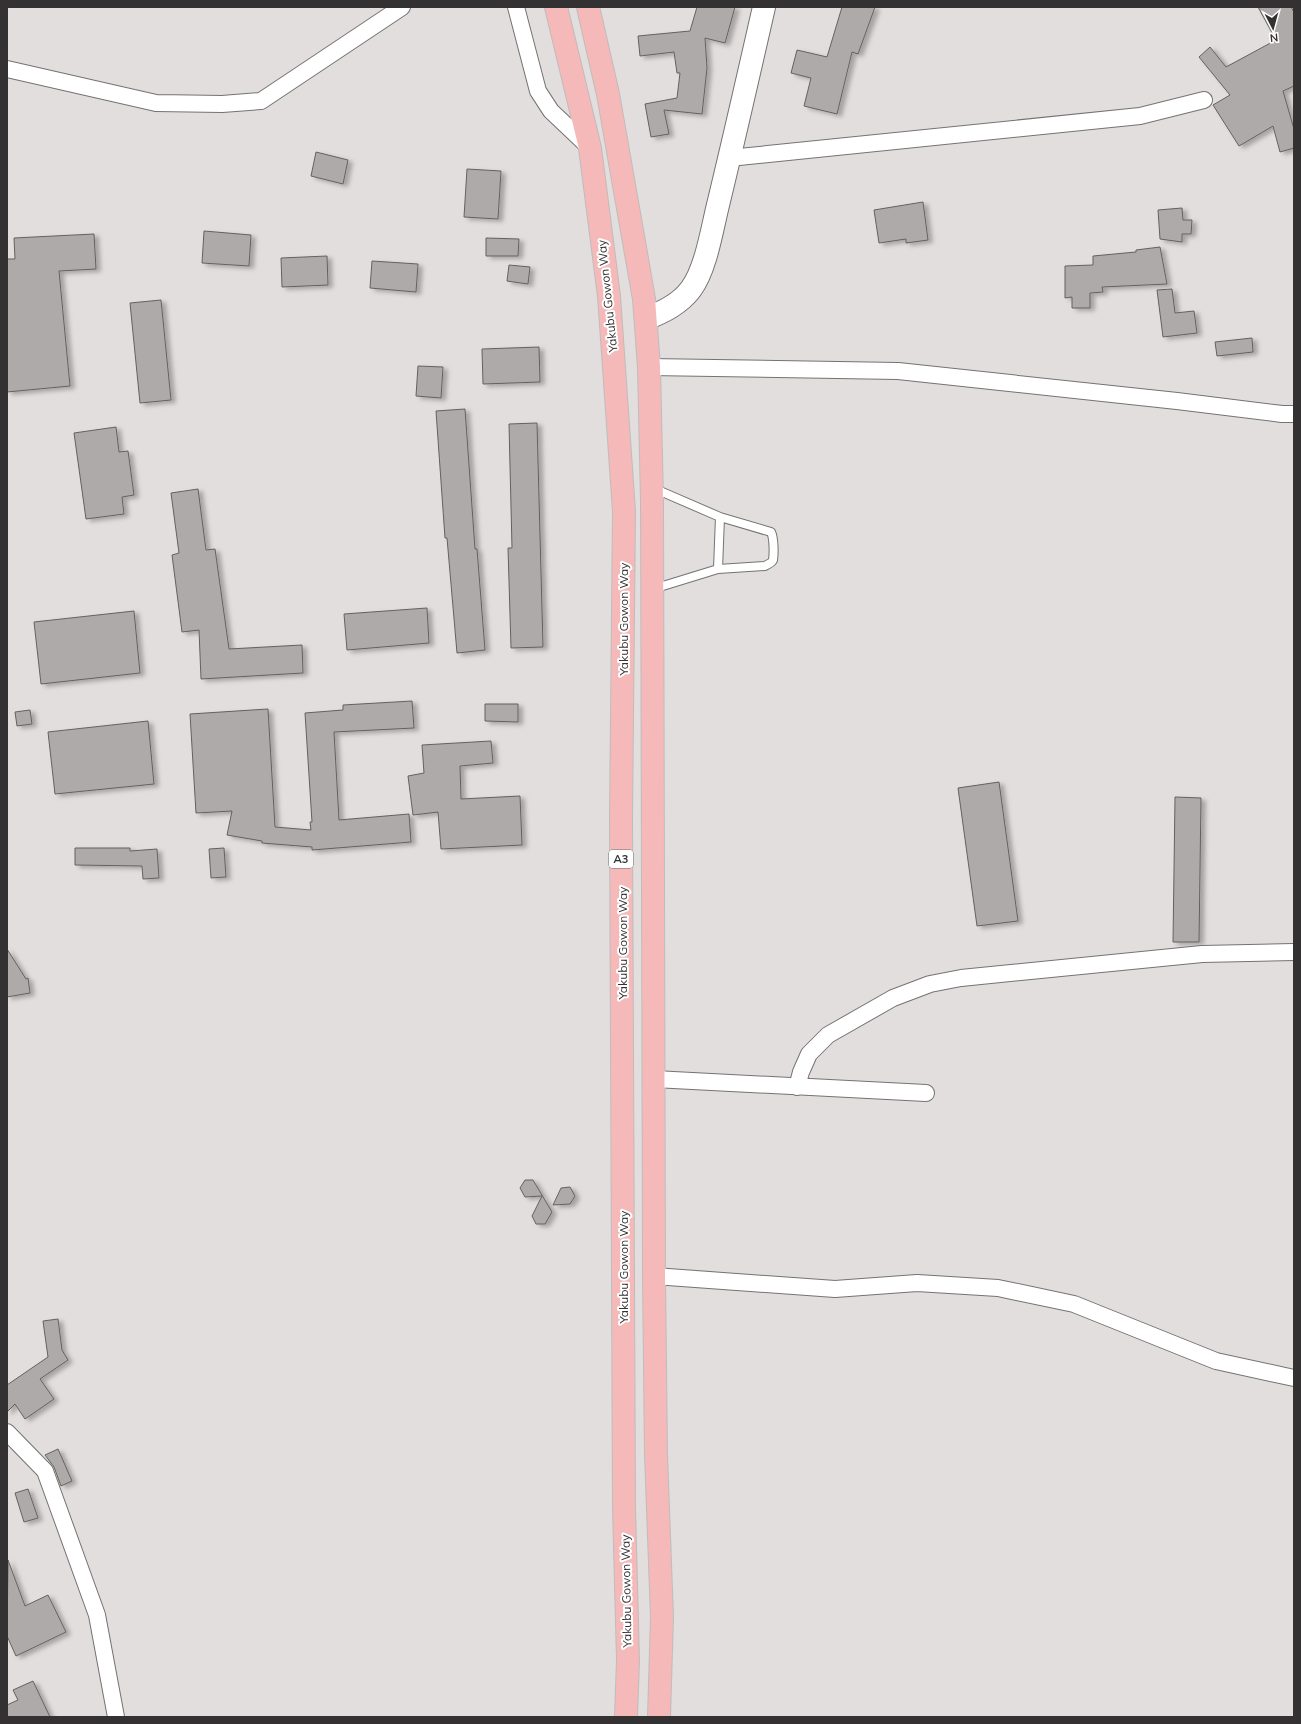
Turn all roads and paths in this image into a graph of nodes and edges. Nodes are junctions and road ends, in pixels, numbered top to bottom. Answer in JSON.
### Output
{"nodes":[{"id":1,"x":402,"y":7,"type":"edge"},
{"id":2,"x":516,"y":7,"type":"edge"},
{"id":3,"x":556,"y":7,"type":"edge"},
{"id":4,"x":588,"y":7,"type":"edge"},
{"id":5,"x":764,"y":7,"type":"edge"},
{"id":6,"x":7,"y":69,"type":"edge"},
{"id":7,"x":1204,"y":100,"type":"dead end"},
{"id":8,"x":590,"y":148,"type":"junction"},
{"id":9,"x":729,"y":158,"type":"junction"},
{"id":10,"x":646,"y":318,"type":"junction"},
{"id":11,"x":649,"y":367,"type":"junction"},
{"id":12,"x":1294,"y":414,"type":"edge"},
{"id":13,"x":651,"y":487,"type":"junction"},
{"id":14,"x":720,"y":517,"type":"junction"},
{"id":15,"x":718,"y":569,"type":"junction"},
{"id":16,"x":652,"y":589,"type":"junction"},
{"id":17,"x":1294,"y":952,"type":"edge"},
{"id":18,"x":654,"y":980,"type":"junction"},
{"id":19,"x":622,"y":981,"type":"junction"},
{"id":20,"x":654,"y":1078,"type":"junction"},
{"id":21,"x":798,"y":1087,"type":"junction"},
{"id":22,"x":926,"y":1093,"type":"dead end"},
{"id":23,"x":654,"y":1276,"type":"junction"},
{"id":24,"x":1294,"y":1378,"type":"edge"},
{"id":25,"x":7,"y":1432,"type":"edge"},
{"id":26,"x":116,"y":1717,"type":"edge"},
{"id":27,"x":626,"y":1717,"type":"edge"},
{"id":28,"x":659,"y":1717,"type":"edge"}],
"edges":[{"from":1,"to":6,"type":"street"},
{"from":2,"to":8,"type":"street"},
{"from":3,"to":8,"type":"highway","name":"Yakubu Gowon Way","number":"A3"},
{"from":4,"to":10,"type":"highway"},
{"from":5,"to":9,"type":"street"},
{"from":7,"to":9,"type":"street"},
{"from":8,"to":19,"type":"highway","name":"Yakubu Gowon Way","number":"A3"},
{"from":9,"to":10,"type":"street"},
{"from":10,"to":11,"type":"highway"},
{"from":11,"to":12,"type":"street"},
{"from":11,"to":13,"type":"highway"},
{"from":13,"to":14,"type":"lane"},
{"from":13,"to":16,"type":"highway"},
{"from":14,"to":15,"type":"lane"},
{"from":14,"to":15,"type":"lane"},
{"from":15,"to":16,"type":"lane"},
{"from":16,"to":18,"type":"highway"},
{"from":17,"to":21,"type":"street"},
{"from":18,"to":19,"type":"highway"},
{"from":18,"to":20,"type":"highway"},
{"from":19,"to":27,"type":"highway","name":"Yakubu Gowon Way","number":"A3"},
{"from":20,"to":21,"type":"street"},
{"from":20,"to":23,"type":"highway"},
{"from":21,"to":22,"type":"street"},
{"from":23,"to":24,"type":"street"},
{"from":23,"to":28,"type":"highway"},
{"from":25,"to":26,"type":"street"}]}
